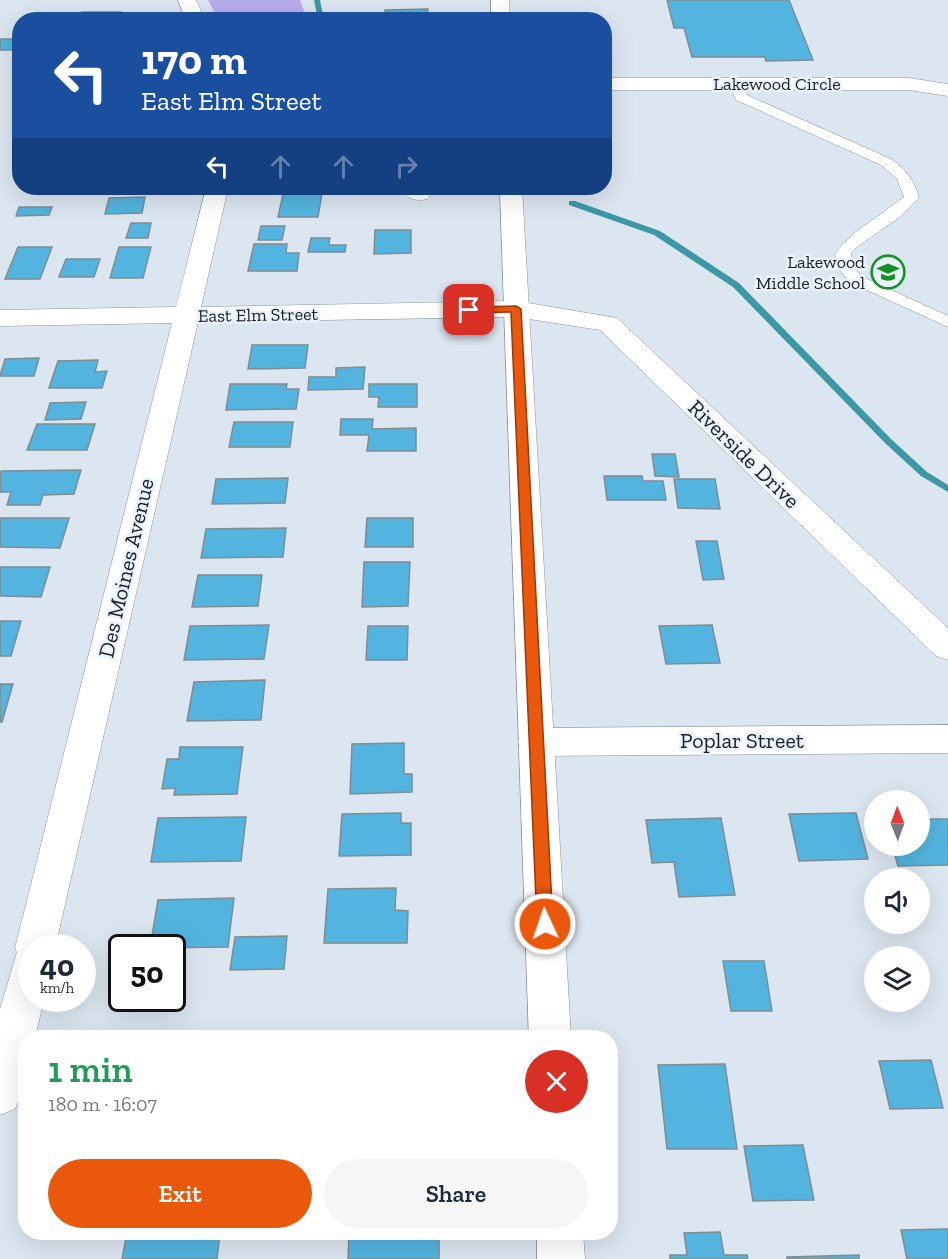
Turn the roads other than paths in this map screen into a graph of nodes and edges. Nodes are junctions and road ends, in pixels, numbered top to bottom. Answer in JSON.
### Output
{"nodes":[{"id":1,"x":612,"y":84,"type":"edge"},
{"id":2,"x":736,"y":84,"type":"junction"},
{"id":3,"x":948,"y":90,"type":"edge"},
{"id":4,"x":215,"y":195,"type":"edge"},
{"id":5,"x":511,"y":195,"type":"edge"},
{"id":6,"x":516,"y":309,"type":"junction"},
{"id":7,"x":186,"y":316,"type":"junction"},
{"id":8,"x":0,"y":318,"type":"edge"},
{"id":9,"x":948,"y":322,"type":"edge"},
{"id":10,"x":948,"y":648,"type":"edge"},
{"id":11,"x":948,"y":739,"type":"edge"},
{"id":12,"x":536,"y":742,"type":"junction"},
{"id":13,"x":38,"y":934,"type":"edge"},
{"id":14,"x":20,"y":1012,"type":"edge"},
{"id":15,"x":550,"y":1030,"type":"edge"},
{"id":16,"x":0,"y":1095,"type":"edge"},
{"id":17,"x":560,"y":1240,"type":"edge"},
{"id":18,"x":561,"y":1259,"type":"edge"}],
"edges":[{"from":1,"to":2,"type":"street","name":"Lakewood Circle"},
{"from":2,"to":3,"type":"street","name":"Lakewood Circle"},
{"from":2,"to":9,"type":"lane"},
{"from":4,"to":7,"type":"street","name":"Des Moines Avenue"},
{"from":5,"to":6,"type":"street"},
{"from":6,"to":7,"type":"street","name":"East Elm Street"},
{"from":6,"to":10,"type":"street","name":"Riverside Drive"},
{"from":6,"to":12,"type":"street"},
{"from":7,"to":8,"type":"street","name":"East Elm Street"},
{"from":7,"to":13,"type":"street","name":"Des Moines Avenue"},
{"from":11,"to":12,"type":"street","name":"Poplar Street"},
{"from":12,"to":15,"type":"street"},
{"from":14,"to":16,"type":"street"},
{"from":17,"to":18,"type":"street"}]}
